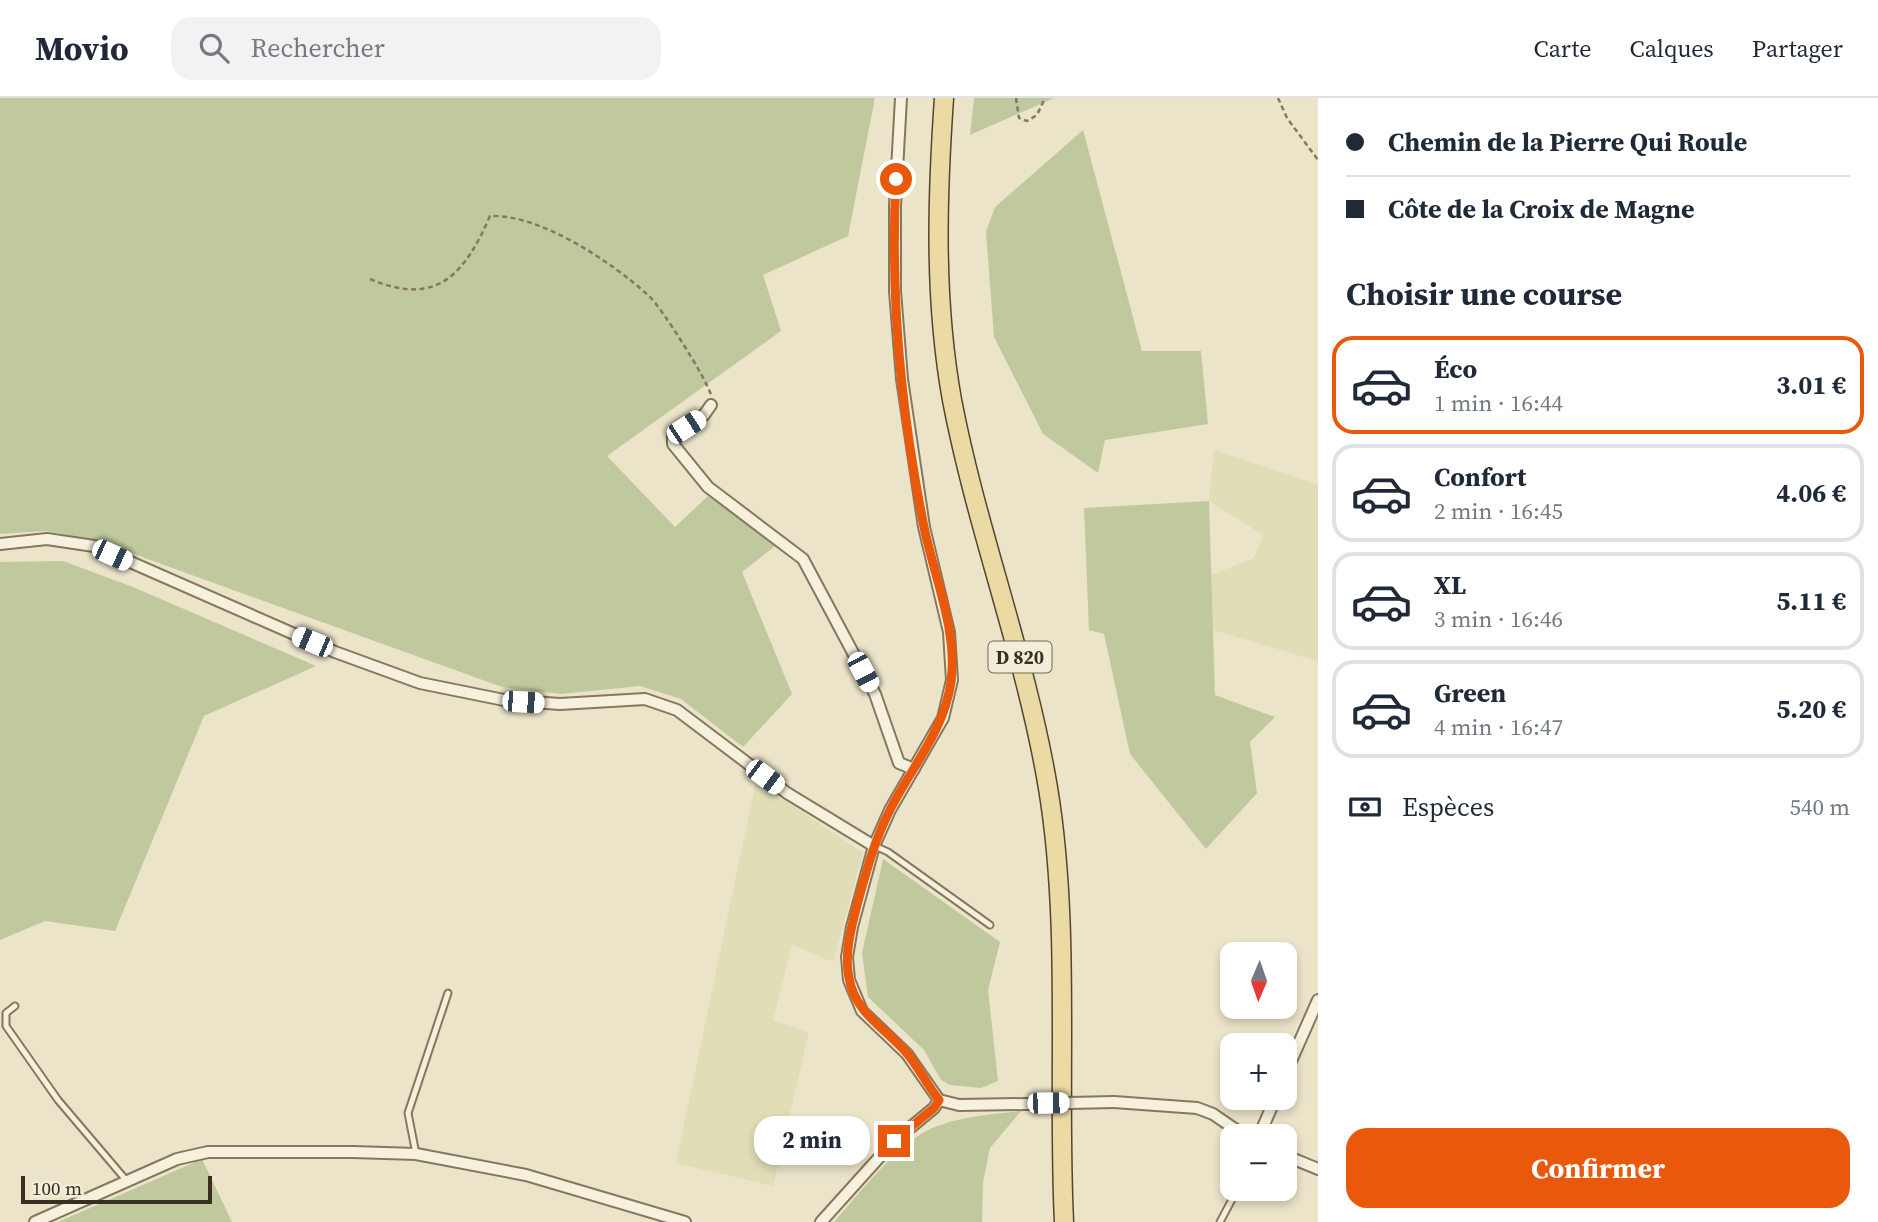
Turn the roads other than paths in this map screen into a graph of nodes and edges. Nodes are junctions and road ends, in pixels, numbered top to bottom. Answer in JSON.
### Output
{"nodes":[{"id":1,"x":901,"y":98,"type":"edge"},
{"id":2,"x":944,"y":98,"type":"edge"},
{"id":3,"x":711,"y":405,"type":"road end"},
{"id":4,"x":0,"y":544,"type":"edge"},
{"id":5,"x":914,"y":769,"type":"junction"},
{"id":6,"x":874,"y":846,"type":"junction"},
{"id":7,"x":990,"y":925,"type":"dead end"},
{"id":8,"x":449,"y":993,"type":"dead end"},
{"id":9,"x":1318,"y":1000,"type":"edge"},
{"id":10,"x":15,"y":1006,"type":"dead end"},
{"id":11,"x":1297,"y":1048,"type":"edge"},
{"id":12,"x":939,"y":1100,"type":"junction"},
{"id":13,"x":1228,"y":1124,"type":"edge"},
{"id":14,"x":416,"y":1154,"type":"junction"},
{"id":15,"x":1297,"y":1160,"type":"edge"},
{"id":16,"x":1318,"y":1169,"type":"edge"},
{"id":17,"x":125,"y":1180,"type":"junction"},
{"id":18,"x":1231,"y":1201,"type":"edge"},
{"id":19,"x":35,"y":1222,"type":"edge"},
{"id":20,"x":685,"y":1222,"type":"edge"},
{"id":21,"x":821,"y":1222,"type":"edge"},
{"id":22,"x":1064,"y":1222,"type":"edge"},
{"id":23,"x":1220,"y":1222,"type":"edge"}],
"edges":[{"from":1,"to":5,"type":"street"},
{"from":2,"to":22,"type":"main road","number":"D 820"},
{"from":3,"to":5,"type":"street"},
{"from":4,"to":6,"type":"street"},
{"from":5,"to":6,"type":"street"},
{"from":6,"to":7,"type":"lane"},
{"from":6,"to":12,"type":"street"},
{"from":8,"to":14,"type":"lane"},
{"from":9,"to":11,"type":"street"},
{"from":10,"to":17,"type":"lane"},
{"from":12,"to":13,"type":"street","bridge":true},
{"from":12,"to":21,"type":"street"},
{"from":14,"to":17,"type":"street"},
{"from":14,"to":20,"type":"street"},
{"from":15,"to":16,"type":"street"},
{"from":17,"to":19,"type":"street"},
{"from":18,"to":23,"type":"lane"}]}
